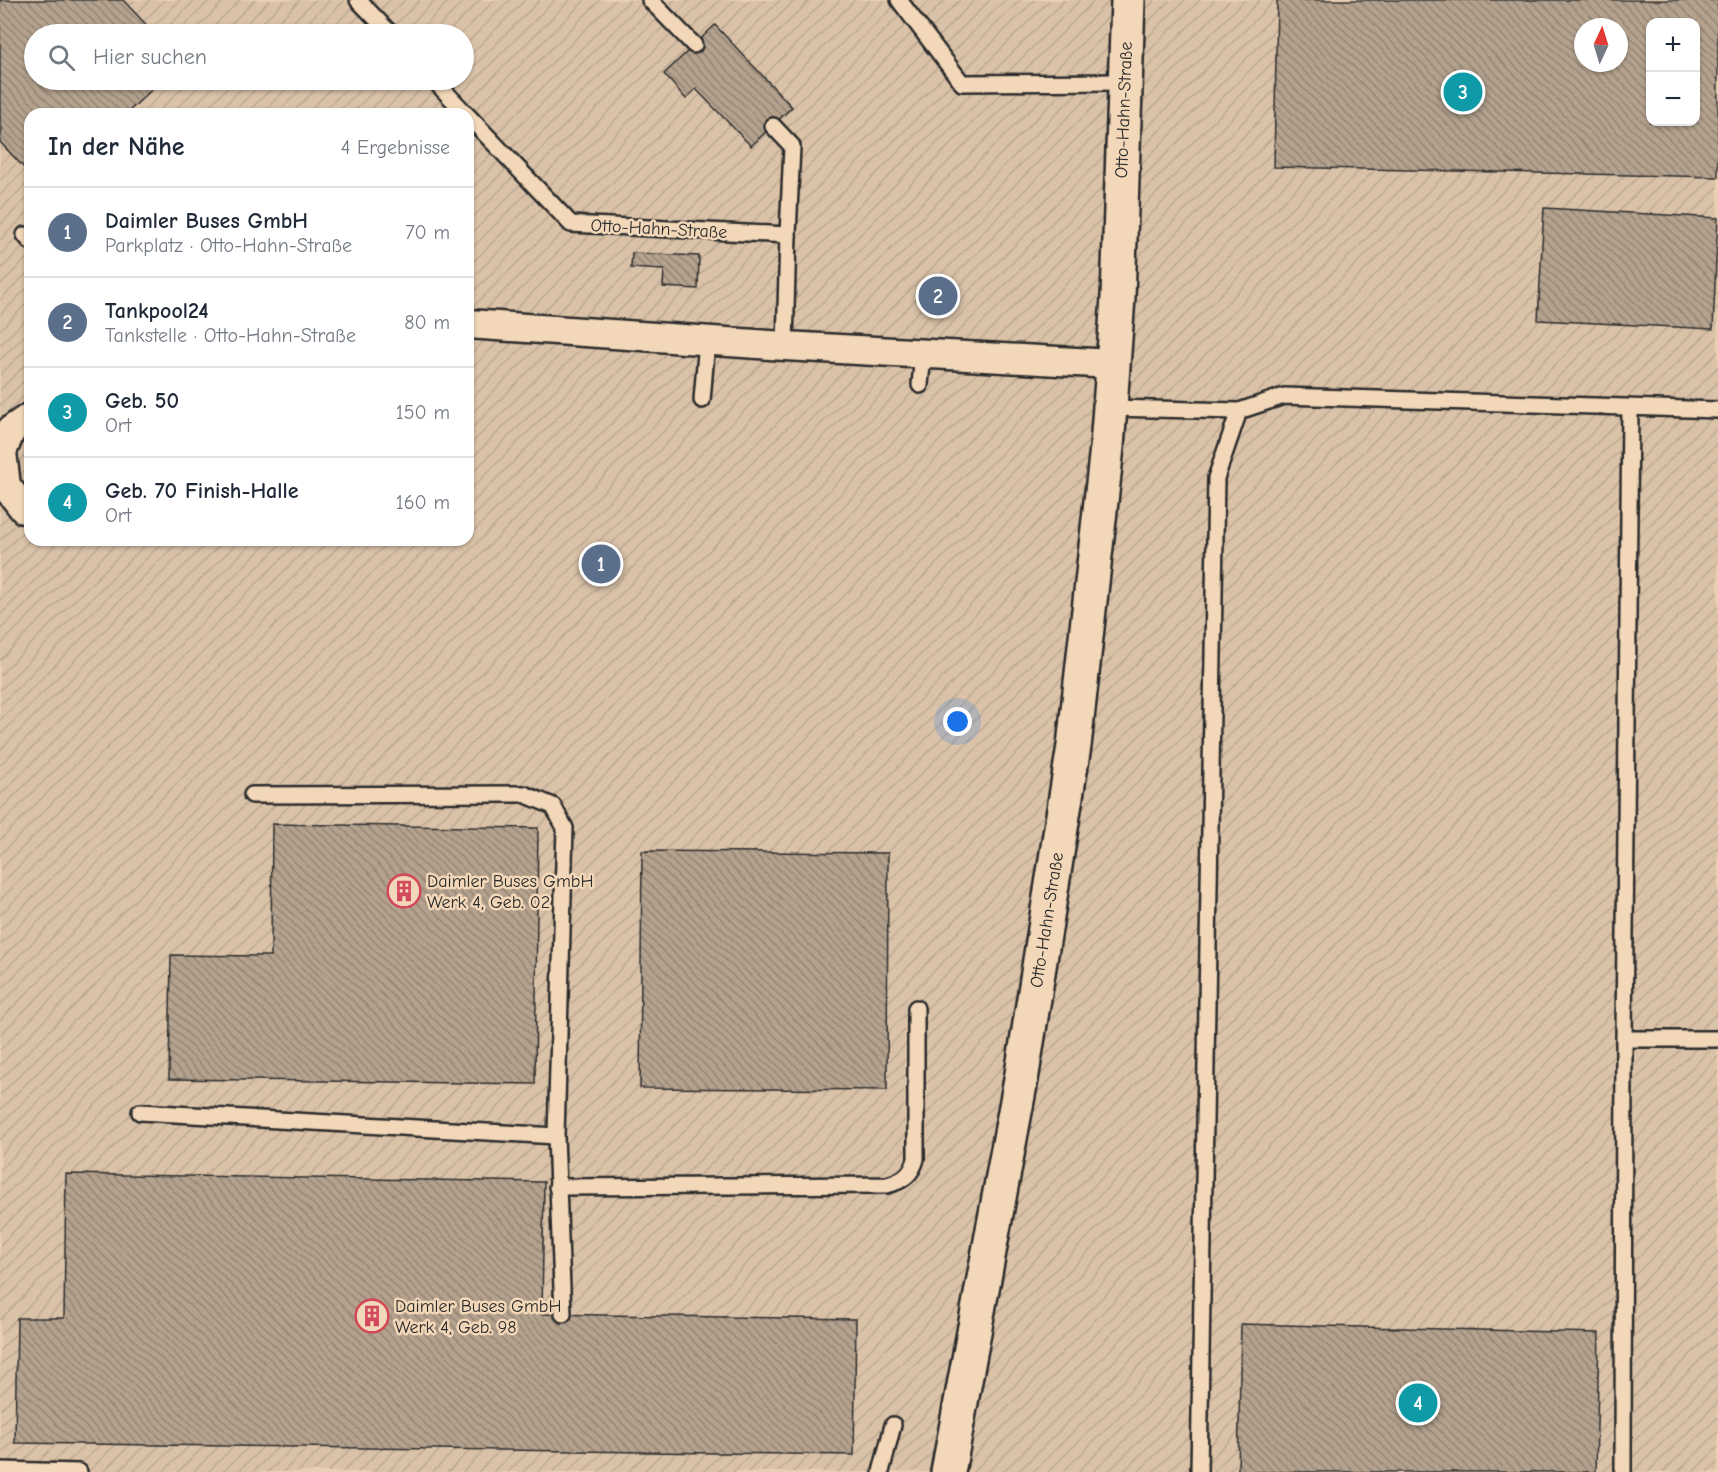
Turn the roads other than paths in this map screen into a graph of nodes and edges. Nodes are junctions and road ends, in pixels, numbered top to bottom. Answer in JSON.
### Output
{"nodes":[{"id":1,"x":358,"y":0,"type":"edge"},
{"id":2,"x":650,"y":0,"type":"edge"},
{"id":3,"x":899,"y":0,"type":"edge"},
{"id":4,"x":1128,"y":0,"type":"edge"},
{"id":5,"x":381,"y":24,"type":"edge"},
{"id":6,"x":694,"y":45,"type":"dead end"},
{"id":7,"x":1125,"y":82,"type":"junction"},
{"id":8,"x":443,"y":90,"type":"edge"},
{"id":9,"x":460,"y":108,"type":"edge"},
{"id":10,"x":474,"y":122,"type":"edge"},
{"id":11,"x":773,"y":126,"type":"dead end"},
{"id":12,"x":788,"y":235,"type":"junction"},
{"id":13,"x":474,"y":324,"type":"edge"},
{"id":14,"x":707,"y":341,"type":"junction"},
{"id":15,"x":785,"y":346,"type":"junction"},
{"id":16,"x":923,"y":354,"type":"junction"},
{"id":17,"x":1112,"y":364,"type":"junction"},
{"id":18,"x":920,"y":385,"type":"dead end"},
{"id":19,"x":702,"y":400,"type":"dead end"},
{"id":20,"x":1110,"y":408,"type":"junction"},
{"id":21,"x":1630,"y":408,"type":"junction"},
{"id":22,"x":1718,"y":410,"type":"edge"},
{"id":23,"x":1239,"y":411,"type":"junction"},
{"id":24,"x":24,"y":421,"type":"edge"},
{"id":25,"x":24,"y":509,"type":"edge"},
{"id":26,"x":252,"y":795,"type":"dead end"},
{"id":27,"x":916,"y":1008,"type":"dead end"},
{"id":28,"x":1624,"y":1039,"type":"junction"},
{"id":29,"x":1718,"y":1039,"type":"edge"},
{"id":30,"x":140,"y":1112,"type":"dead end"},
{"id":31,"x":556,"y":1136,"type":"junction"},
{"id":32,"x":557,"y":1187,"type":"junction"},
{"id":33,"x":563,"y":1314,"type":"dead end"},
{"id":34,"x":893,"y":1425,"type":"dead end"},
{"id":35,"x":0,"y":1470,"type":"edge"},
{"id":36,"x":79,"y":1472,"type":"edge"},
{"id":37,"x":881,"y":1472,"type":"edge"},
{"id":38,"x":948,"y":1472,"type":"edge"},
{"id":39,"x":1199,"y":1472,"type":"edge"},
{"id":40,"x":1623,"y":1472,"type":"edge"}],
"edges":[{"from":1,"to":5,"type":"lane"},
{"from":2,"to":6,"type":"lane"},
{"from":3,"to":7,"type":"lane"},
{"from":4,"to":7,"type":"street","name":"Otto-Hahn-Straße"},
{"from":7,"to":17,"type":"street","name":"Otto-Hahn-Straße"},
{"from":8,"to":9,"type":"lane","name":"Otto-Hahn-Straße"},
{"from":10,"to":12,"type":"lane","name":"Otto-Hahn-Straße"},
{"from":11,"to":12,"type":"lane"},
{"from":12,"to":15,"type":"lane"},
{"from":13,"to":14,"type":"street"},
{"from":14,"to":15,"type":"street"},
{"from":14,"to":19,"type":"lane"},
{"from":15,"to":16,"type":"street"},
{"from":16,"to":17,"type":"street"},
{"from":16,"to":18,"type":"lane"},
{"from":17,"to":20,"type":"street","name":"Otto-Hahn-Straße"},
{"from":20,"to":23,"type":"lane"},
{"from":20,"to":38,"type":"street","name":"Otto-Hahn-Straße"},
{"from":21,"to":22,"type":"lane"},
{"from":21,"to":23,"type":"lane"},
{"from":21,"to":28,"type":"lane"},
{"from":23,"to":39,"type":"lane"},
{"from":24,"to":25,"type":"street"},
{"from":26,"to":31,"type":"lane"},
{"from":27,"to":32,"type":"lane"},
{"from":28,"to":29,"type":"lane"},
{"from":28,"to":40,"type":"lane"},
{"from":30,"to":31,"type":"lane"},
{"from":31,"to":32,"type":"lane"},
{"from":32,"to":33,"type":"lane"},
{"from":34,"to":37,"type":"lane"},
{"from":35,"to":36,"type":"lane"}]}
